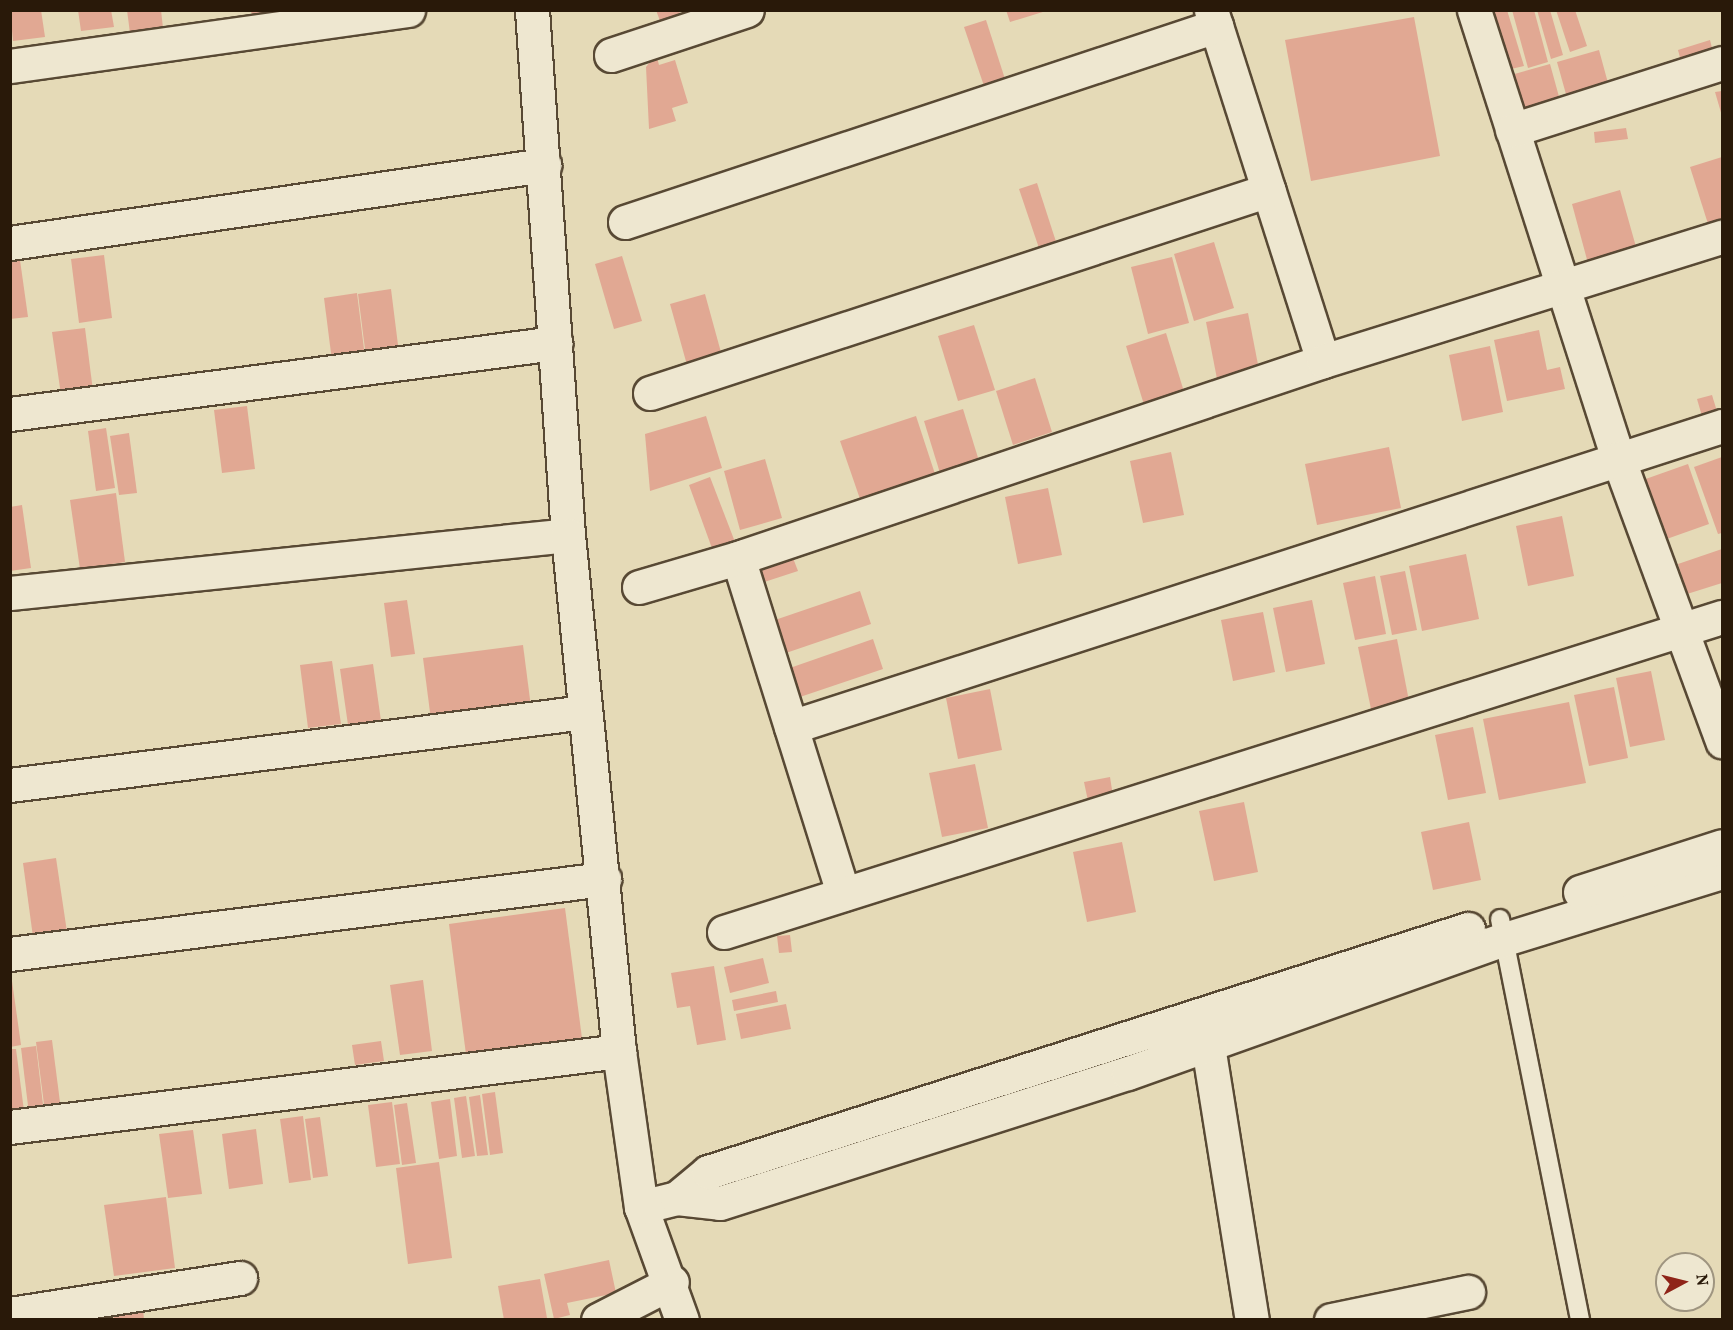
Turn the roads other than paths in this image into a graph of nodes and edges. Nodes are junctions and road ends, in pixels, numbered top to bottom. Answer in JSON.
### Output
{"nodes":[{"id":1,"x":408,"y":10,"type":"edge"},
{"id":2,"x":532,"y":10,"type":"edge"},
{"id":3,"x":747,"y":10,"type":"edge"},
{"id":4,"x":1474,"y":10,"type":"edge"},
{"id":5,"x":1214,"y":18,"type":"edge"},
{"id":6,"x":611,"y":55,"type":"dead end"},
{"id":7,"x":1722,"y":63,"type":"edge"},
{"id":8,"x":10,"y":66,"type":"edge"},
{"id":9,"x":1512,"y":130,"type":"junction"},
{"id":10,"x":543,"y":165,"type":"junction"},
{"id":11,"x":1269,"y":190,"type":"junction"},
{"id":12,"x":626,"y":222,"type":"dead end"},
{"id":13,"x":1722,"y":237,"type":"edge"},
{"id":14,"x":10,"y":243,"type":"edge"},
{"id":15,"x":1562,"y":285,"type":"junction"},
{"id":16,"x":555,"y":343,"type":"junction"},
{"id":17,"x":1323,"y":361,"type":"junction"},
{"id":18,"x":650,"y":393,"type":"dead end"},
{"id":19,"x":10,"y":414,"type":"edge"},
{"id":20,"x":1722,"y":426,"type":"edge"},
{"id":21,"x":1618,"y":458,"type":"junction"},
{"id":22,"x":568,"y":535,"type":"junction"},
{"id":23,"x":738,"y":558,"type":"junction"},
{"id":24,"x":639,"y":587,"type":"dead end"},
{"id":25,"x":10,"y":593,"type":"edge"},
{"id":26,"x":1722,"y":617,"type":"edge"},
{"id":27,"x":1678,"y":631,"type":"junction"},
{"id":28,"x":585,"y":712,"type":"junction"},
{"id":29,"x":791,"y":728,"type":"junction"},
{"id":30,"x":1722,"y":741,"type":"edge"},
{"id":31,"x":10,"y":785,"type":"edge"},
{"id":32,"x":1722,"y":846,"type":"edge"},
{"id":33,"x":1722,"y":872,"type":"edge"},
{"id":34,"x":604,"y":879,"type":"junction"},
{"id":35,"x":843,"y":894,"type":"junction"},
{"id":36,"x":1503,"y":929,"type":"junction"},
{"id":37,"x":724,"y":932,"type":"dead end"},
{"id":38,"x":10,"y":954,"type":"edge"},
{"id":39,"x":1208,"y":1046,"type":"junction"},
{"id":40,"x":619,"y":1051,"type":"junction"},
{"id":41,"x":10,"y":1127,"type":"edge"},
{"id":42,"x":677,"y":1198,"type":"junction"},
{"id":43,"x":640,"y":1207,"type":"junction"},
{"id":44,"x":240,"y":1278,"type":"dead end"},
{"id":45,"x":672,"y":1282,"type":"junction"},
{"id":46,"x":1468,"y":1292,"type":"dead end"},
{"id":47,"x":10,"y":1314,"type":"edge"},
{"id":48,"x":598,"y":1320,"type":"edge"},
{"id":49,"x":682,"y":1320,"type":"edge"},
{"id":50,"x":1252,"y":1320,"type":"edge"},
{"id":51,"x":1330,"y":1320,"type":"edge"},
{"id":52,"x":1580,"y":1320,"type":"edge"}],
"edges":[{"from":1,"to":8,"type":"street"},
{"from":2,"to":10,"type":"street"},
{"from":3,"to":6,"type":"street"},
{"from":4,"to":9,"type":"street"},
{"from":5,"to":11,"type":"street"},
{"from":5,"to":12,"type":"street"},
{"from":7,"to":9,"type":"street"},
{"from":9,"to":15,"type":"street"},
{"from":10,"to":14,"type":"street"},
{"from":10,"to":16,"type":"street"},
{"from":11,"to":17,"type":"street"},
{"from":11,"to":18,"type":"street"},
{"from":13,"to":15,"type":"street"},
{"from":15,"to":17,"type":"street"},
{"from":15,"to":21,"type":"street"},
{"from":16,"to":19,"type":"street"},
{"from":16,"to":22,"type":"street"},
{"from":17,"to":23,"type":"street"},
{"from":20,"to":21,"type":"street"},
{"from":21,"to":27,"type":"street"},
{"from":21,"to":29,"type":"street"},
{"from":22,"to":25,"type":"street"},
{"from":22,"to":28,"type":"street"},
{"from":23,"to":24,"type":"street"},
{"from":23,"to":29,"type":"street"},
{"from":26,"to":27,"type":"street"},
{"from":27,"to":30,"type":"street"},
{"from":27,"to":35,"type":"street"},
{"from":28,"to":31,"type":"street"},
{"from":28,"to":34,"type":"street"},
{"from":29,"to":35,"type":"street"},
{"from":32,"to":36,"type":"street"},
{"from":33,"to":36,"type":"street"},
{"from":34,"to":38,"type":"street"},
{"from":34,"to":40,"type":"street"},
{"from":35,"to":37,"type":"street"},
{"from":36,"to":39,"type":"street"},
{"from":36,"to":42,"type":"street"},
{"from":36,"to":52,"type":"lane"},
{"from":39,"to":42,"type":"street"},
{"from":39,"to":50,"type":"street"},
{"from":40,"to":41,"type":"street"},
{"from":40,"to":43,"type":"street"},
{"from":42,"to":43,"type":"street"},
{"from":43,"to":45,"type":"street"},
{"from":44,"to":47,"type":"street"},
{"from":45,"to":48,"type":"street"},
{"from":45,"to":49,"type":"street"},
{"from":46,"to":51,"type":"street"}]}
